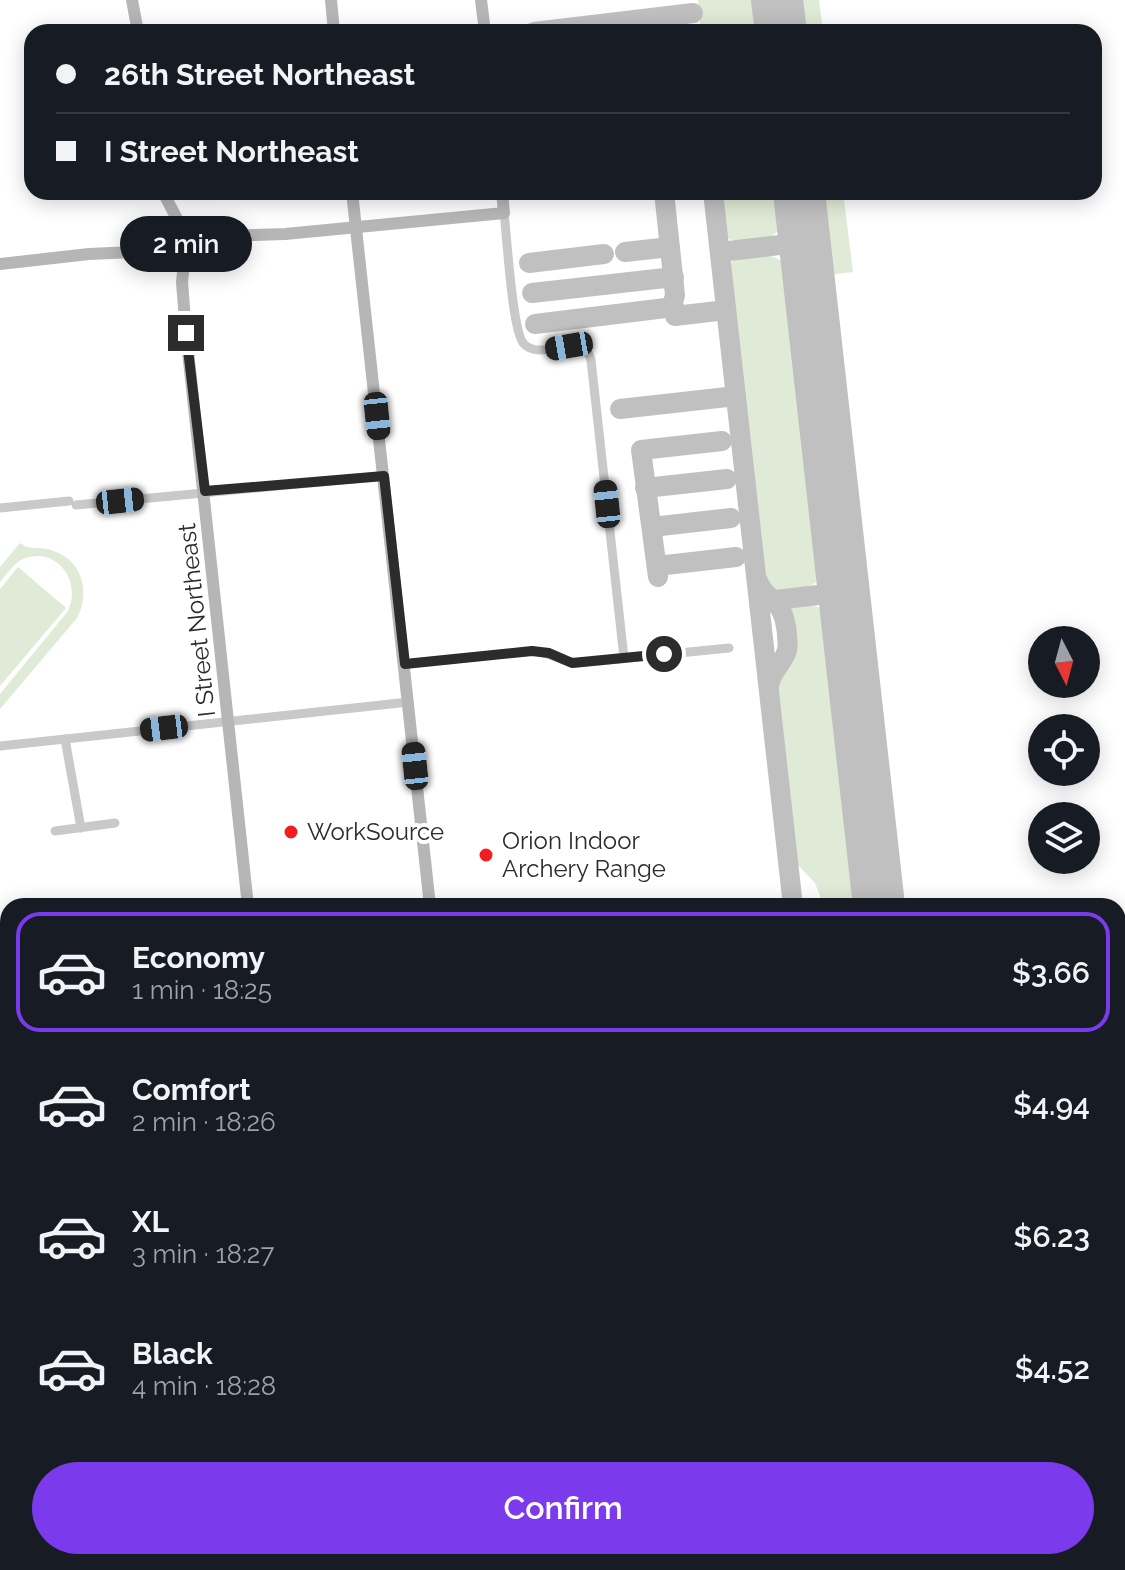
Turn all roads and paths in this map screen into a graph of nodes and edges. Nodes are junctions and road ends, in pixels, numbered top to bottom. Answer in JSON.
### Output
{"nodes":[{"id":1,"x":132,"y":0,"type":"edge"},
{"id":2,"x":331,"y":0,"type":"edge"},
{"id":3,"x":481,"y":0,"type":"edge"},
{"id":4,"x":136,"y":24,"type":"edge"},
{"id":5,"x":333,"y":24,"type":"edge"},
{"id":6,"x":484,"y":24,"type":"edge"},
{"id":7,"x":166,"y":200,"type":"edge"},
{"id":8,"x":353,"y":200,"type":"edge"},
{"id":9,"x":503,"y":200,"type":"edge"},
{"id":10,"x":504,"y":213,"type":"junction"},
{"id":11,"x":356,"y":227,"type":"junction"},
{"id":12,"x":176,"y":236,"type":"junction"},
{"id":13,"x":238,"y":236,"type":"junction"},
{"id":14,"x":130,"y":252,"type":"junction"},
{"id":15,"x":177,"y":254,"type":"junction"},
{"id":16,"x":0,"y":264,"type":"edge"},
{"id":17,"x":384,"y":476,"type":"junction"},
{"id":18,"x":205,"y":491,"type":"junction"},
{"id":19,"x":0,"y":508,"type":"edge"},
{"id":20,"x":729,"y":648,"type":"dead end"},
{"id":21,"x":624,"y":658,"type":"junction"},
{"id":22,"x":405,"y":664,"type":"junction"},
{"id":23,"x":409,"y":702,"type":"junction"},
{"id":24,"x":230,"y":721,"type":"junction"},
{"id":25,"x":65,"y":739,"type":"junction"},
{"id":26,"x":0,"y":746,"type":"edge"},
{"id":27,"x":115,"y":823,"type":"dead end"},
{"id":28,"x":81,"y":828,"type":"junction"},
{"id":29,"x":55,"y":831,"type":"dead end"},
{"id":30,"x":247,"y":898,"type":"edge"},
{"id":31,"x":429,"y":898,"type":"edge"}],
"edges":[{"from":1,"to":4,"type":"street"},
{"from":2,"to":5,"type":"street"},
{"from":3,"to":6,"type":"street"},
{"from":7,"to":12,"type":"street","name":"I Street Northeast"},
{"from":8,"to":11,"type":"street"},
{"from":9,"to":10,"type":"street"},
{"from":10,"to":11,"type":"street"},
{"from":10,"to":21,"type":"street"},
{"from":11,"to":13,"type":"street"},
{"from":11,"to":17,"type":"street"},
{"from":12,"to":13,"type":"street"},
{"from":12,"to":14,"type":"street"},
{"from":12,"to":15,"type":"street","name":"I Street Northeast"},
{"from":12,"to":15,"type":"street","name":"I Street Northeast"},
{"from":13,"to":15,"type":"street"},
{"from":14,"to":15,"type":"street"},
{"from":14,"to":16,"type":"street"},
{"from":15,"to":18,"type":"street","name":"I Street Northeast"},
{"from":17,"to":18,"type":"street"},
{"from":17,"to":22,"type":"street"},
{"from":18,"to":19,"type":"street"},
{"from":18,"to":24,"type":"street","name":"I Street Northeast"},
{"from":20,"to":21,"type":"street"},
{"from":21,"to":22,"type":"street"},
{"from":22,"to":23,"type":"street"},
{"from":23,"to":24,"type":"street"},
{"from":23,"to":31,"type":"street"},
{"from":24,"to":25,"type":"street"},
{"from":24,"to":30,"type":"street","name":"I Street Northeast"},
{"from":25,"to":26,"type":"street"},
{"from":25,"to":28,"type":"street"},
{"from":27,"to":28,"type":"street"},
{"from":28,"to":29,"type":"street"}]}
